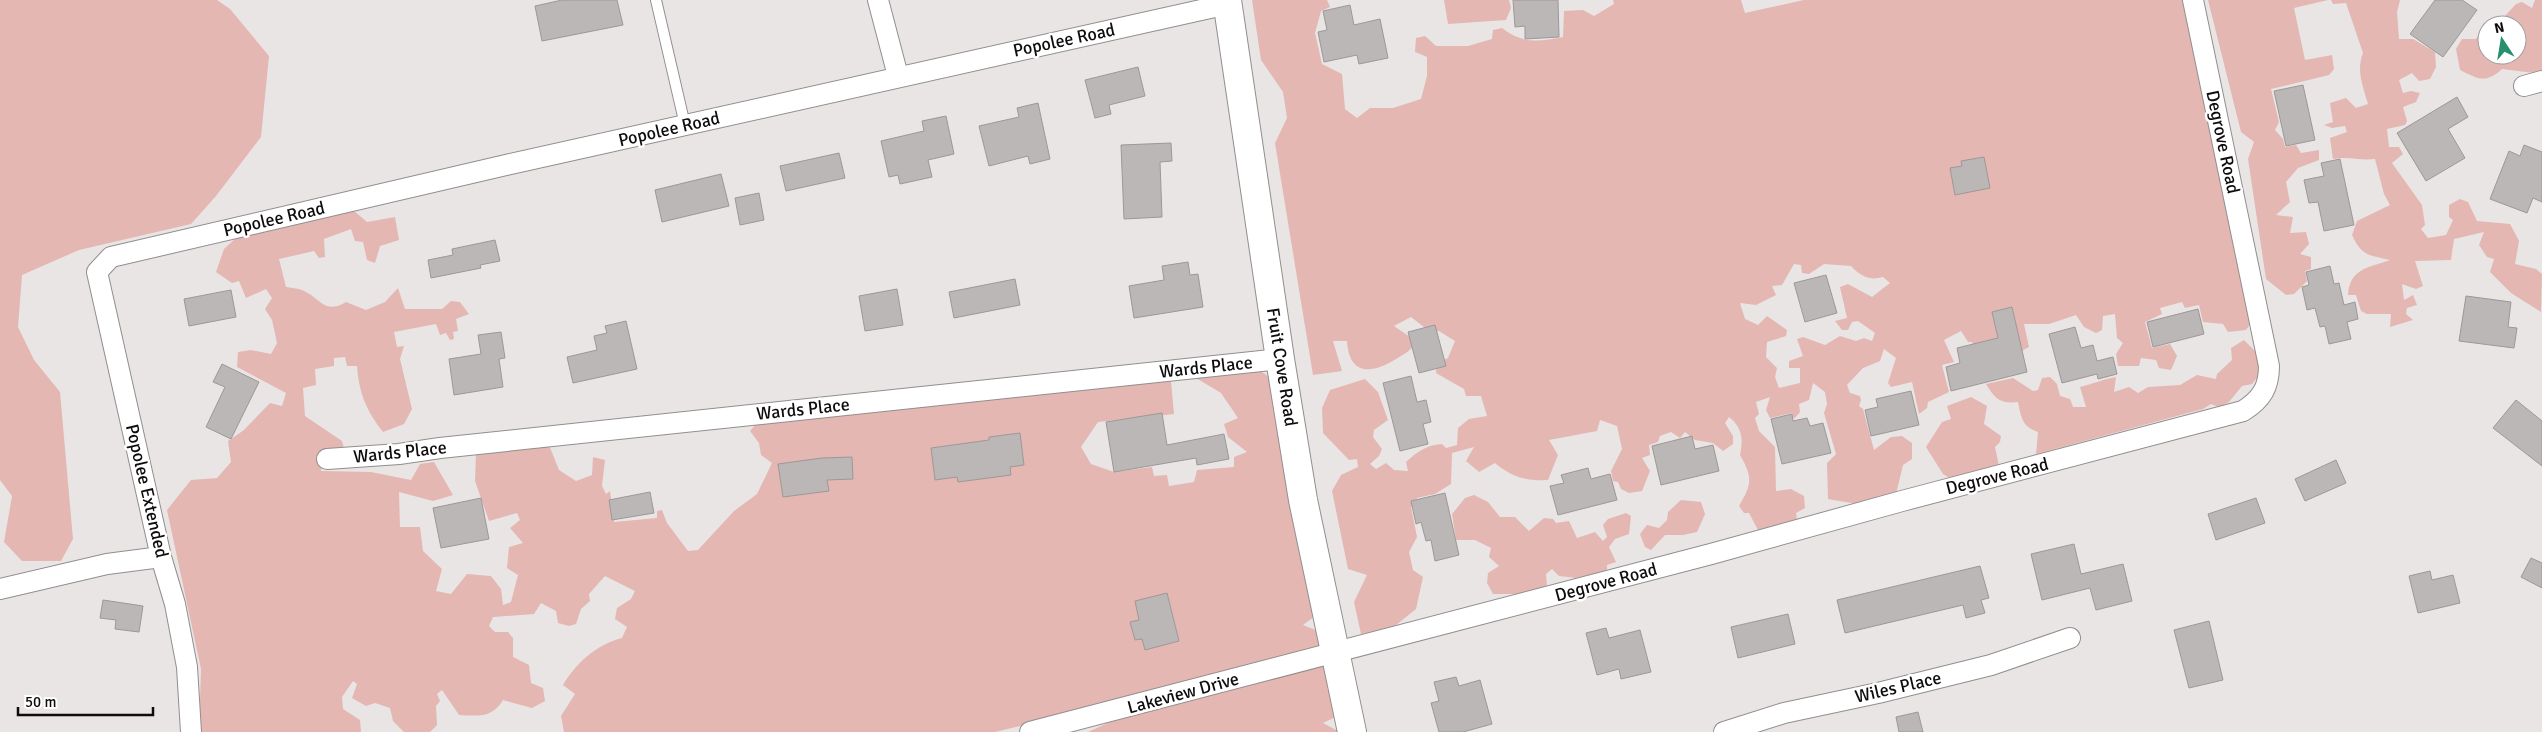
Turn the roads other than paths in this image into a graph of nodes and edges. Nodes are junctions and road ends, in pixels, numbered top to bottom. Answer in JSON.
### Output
{"nodes":[{"id":1,"x":656,"y":0,"type":"edge"},
{"id":2,"x":878,"y":0,"type":"edge"},
{"id":3,"x":2193,"y":0,"type":"edge"},
{"id":4,"x":1229,"y":1,"type":"edge"},
{"id":5,"x":898,"y":76,"type":"junction"},
{"id":6,"x":685,"y":125,"type":"junction"},
{"id":7,"x":111,"y":257,"type":"joint"},
{"id":8,"x":1280,"y":359,"type":"junction"},
{"id":9,"x":326,"y":459,"type":"dead end"},
{"id":10,"x":161,"y":557,"type":"junction"},
{"id":11,"x":0,"y":589,"type":"edge"},
{"id":12,"x":2070,"y":638,"type":"dead end"},
{"id":13,"x":1335,"y":653,"type":"junction"},
{"id":14,"x":191,"y":732,"type":"edge"},
{"id":15,"x":1030,"y":732,"type":"edge"},
{"id":16,"x":1352,"y":732,"type":"edge"},
{"id":17,"x":1724,"y":732,"type":"edge"}],
"edges":[{"from":1,"to":6,"type":"lane"},
{"from":2,"to":5,"type":"street"},
{"from":3,"to":13,"type":"street","name":"Degrove Road"},
{"from":4,"to":5,"type":"street","name":"Popolee Road"},
{"from":4,"to":8,"type":"street","name":"Fruit Cove Road"},
{"from":5,"to":6,"type":"street","name":"Popolee Road"},
{"from":6,"to":7,"type":"street","name":"Popolee Road"},
{"from":7,"to":10,"type":"street","name":"Popolee Extended"},
{"from":8,"to":9,"type":"street","name":"Wards Place"},
{"from":8,"to":13,"type":"street","name":"Fruit Cove Road"},
{"from":10,"to":11,"type":"street"},
{"from":10,"to":14,"type":"street","name":"Popolee Extended"},
{"from":12,"to":17,"type":"street","name":"Wiles Place"},
{"from":13,"to":15,"type":"street","name":"Lakeview Drive"},
{"from":13,"to":16,"type":"street","name":"Fruit Cove Road"}]}
